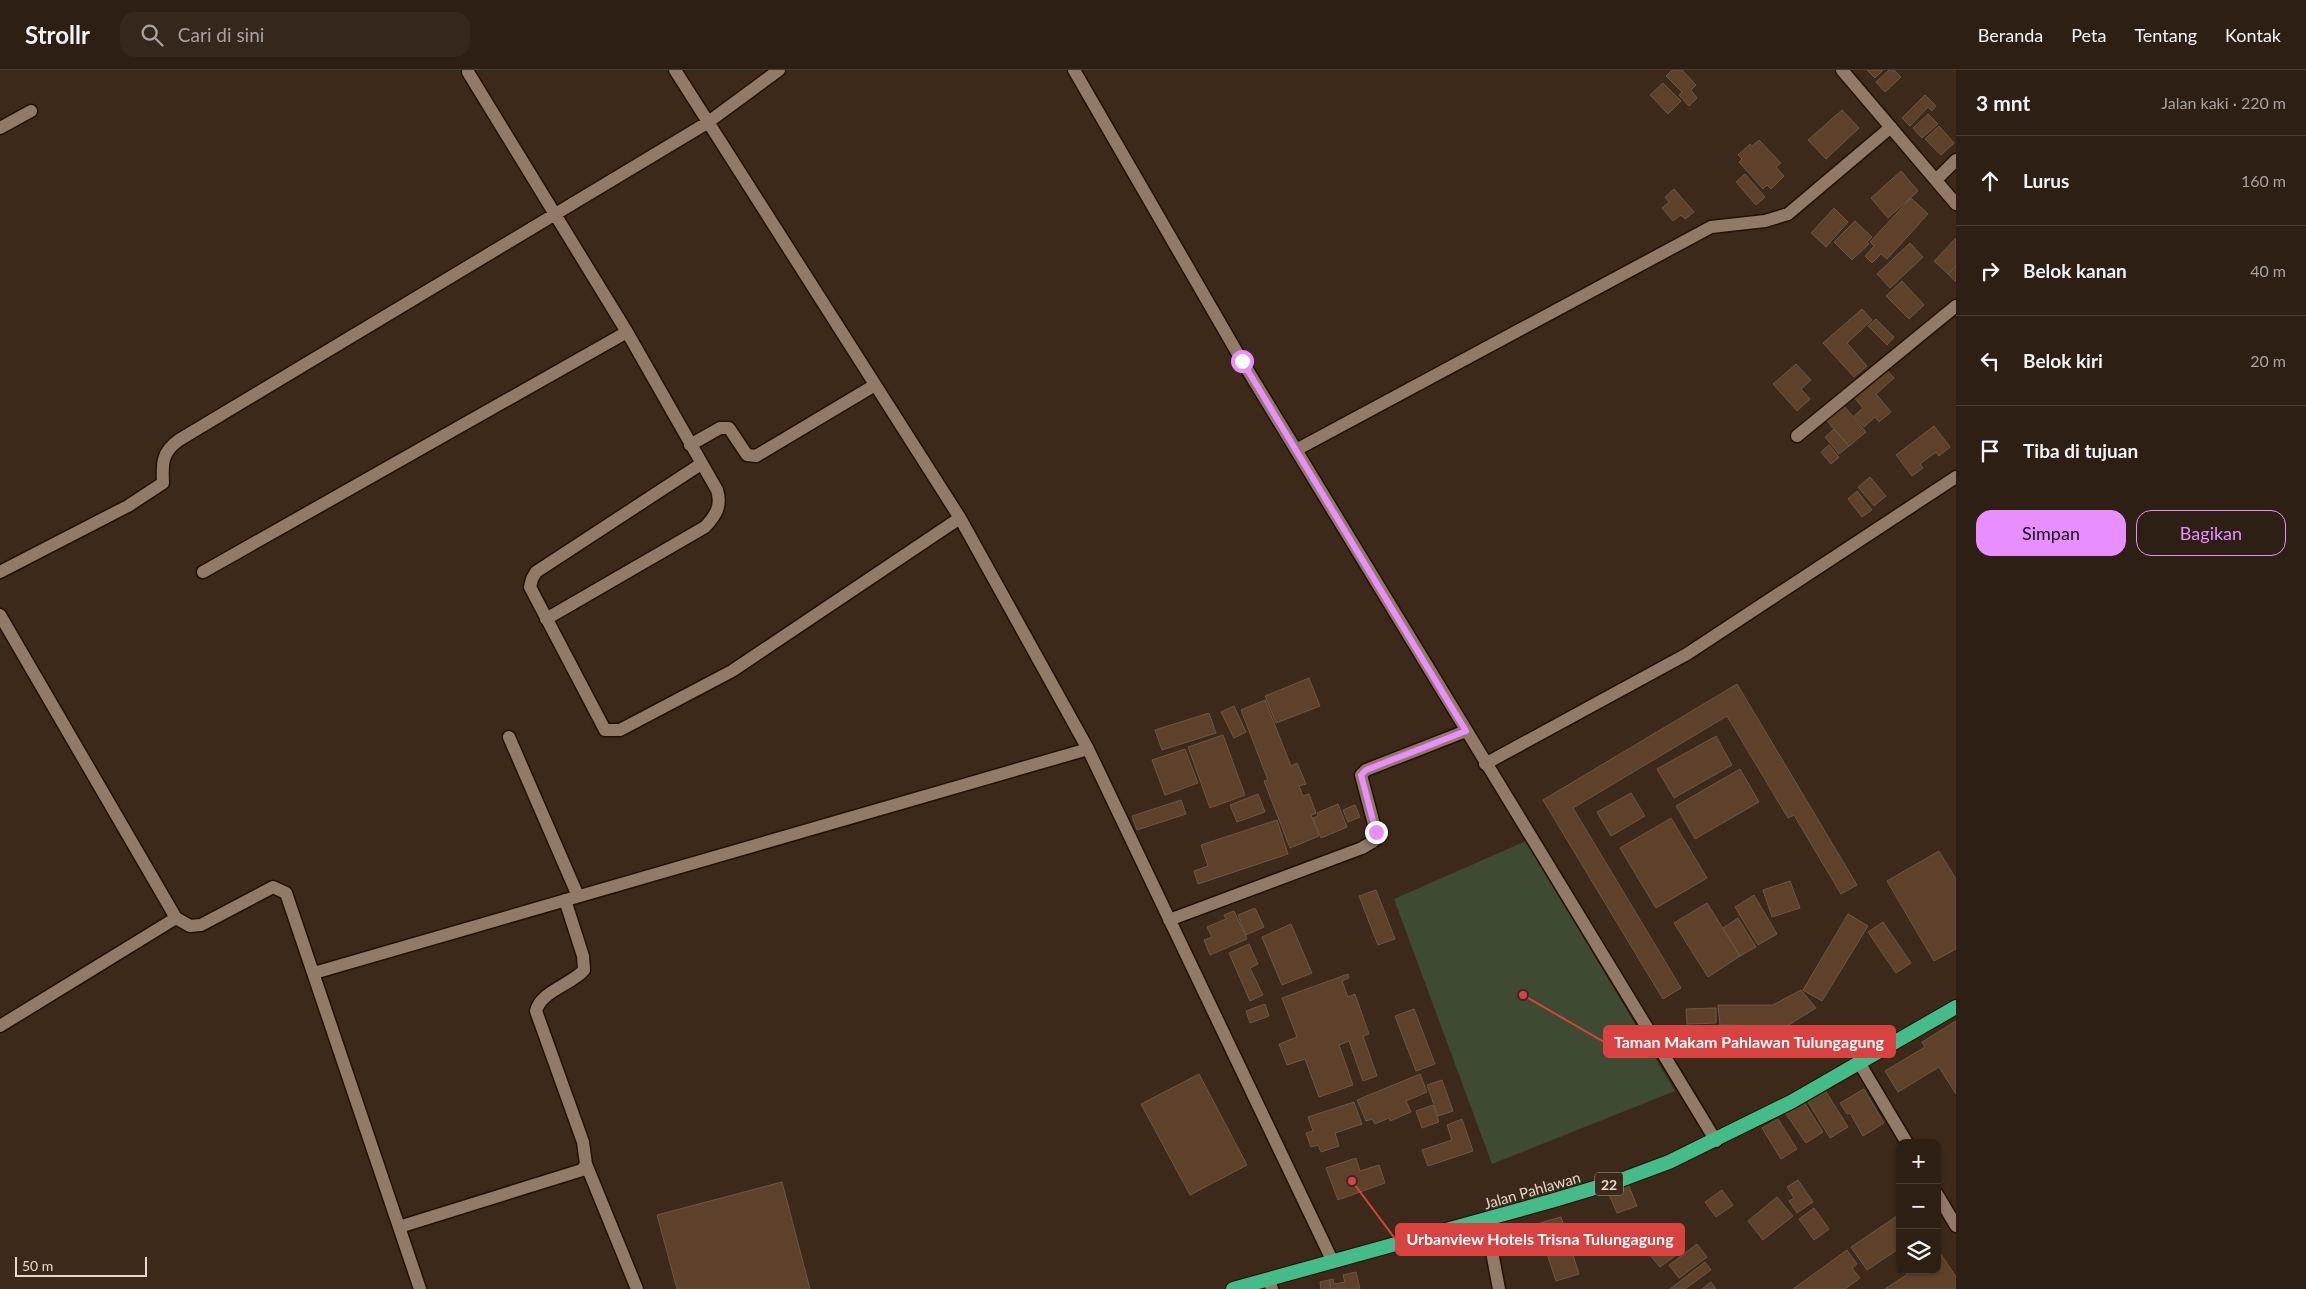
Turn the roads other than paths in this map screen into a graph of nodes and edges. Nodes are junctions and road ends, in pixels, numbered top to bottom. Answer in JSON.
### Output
{"nodes":[{"id":1,"x":675,"y":70,"type":"edge"},
{"id":2,"x":779,"y":70,"type":"edge"},
{"id":3,"x":1074,"y":70,"type":"edge"},
{"id":4,"x":1842,"y":70,"type":"edge"},
{"id":5,"x":468,"y":72,"type":"dead end"},
{"id":6,"x":31,"y":111,"type":"dead end"},
{"id":7,"x":708,"y":123,"type":"junction"},
{"id":8,"x":1890,"y":127,"type":"junction"},
{"id":9,"x":0,"y":128,"type":"edge"},
{"id":10,"x":1956,"y":160,"type":"edge"},
{"id":11,"x":1936,"y":180,"type":"junction"},
{"id":12,"x":1956,"y":204,"type":"edge"},
{"id":13,"x":555,"y":215,"type":"junction"},
{"id":14,"x":1956,"y":306,"type":"edge"},
{"id":15,"x":627,"y":332,"type":"junction"},
{"id":16,"x":875,"y":385,"type":"junction"},
{"id":17,"x":1797,"y":436,"type":"dead end"},
{"id":18,"x":690,"y":445,"type":"junction"},
{"id":19,"x":1296,"y":450,"type":"junction"},
{"id":20,"x":701,"y":464,"type":"junction"},
{"id":21,"x":1956,"y":477,"type":"edge"},
{"id":22,"x":960,"y":518,"type":"junction"},
{"id":23,"x":0,"y":572,"type":"edge"},
{"id":24,"x":203,"y":572,"type":"dead end"},
{"id":25,"x":0,"y":615,"type":"edge"},
{"id":26,"x":546,"y":619,"type":"junction"},
{"id":27,"x":1466,"y":731,"type":"junction"},
{"id":28,"x":509,"y":737,"type":"dead end"},
{"id":29,"x":1088,"y":749,"type":"junction"},
{"id":30,"x":1485,"y":764,"type":"junction"},
{"id":31,"x":578,"y":896,"type":"junction"},
{"id":32,"x":565,"y":900,"type":"junction"},
{"id":33,"x":176,"y":918,"type":"junction"},
{"id":34,"x":1169,"y":920,"type":"junction"},
{"id":35,"x":314,"y":973,"type":"junction"},
{"id":36,"x":1956,"y":1007,"type":"edge"},
{"id":37,"x":0,"y":1026,"type":"edge"},
{"id":38,"x":1860,"y":1064,"type":"junction"},
{"id":39,"x":1905,"y":1139,"type":"edge"},
{"id":40,"x":1716,"y":1141,"type":"junction"},
{"id":41,"x":586,"y":1164,"type":"junction"},
{"id":42,"x":1941,"y":1201,"type":"edge"},
{"id":43,"x":1486,"y":1220,"type":"junction"},
{"id":44,"x":1956,"y":1226,"type":"edge"},
{"id":45,"x":399,"y":1227,"type":"junction"},
{"id":46,"x":1332,"y":1260,"type":"junction"},
{"id":47,"x":1270,"y":1284,"type":"edge"},
{"id":48,"x":420,"y":1289,"type":"edge"},
{"id":49,"x":637,"y":1289,"type":"edge"},
{"id":50,"x":1233,"y":1289,"type":"edge"},
{"id":51,"x":1499,"y":1289,"type":"edge"}],
"edges":[{"from":1,"to":7,"type":"street"},
{"from":2,"to":7,"type":"street"},
{"from":3,"to":19,"type":"street"},
{"from":4,"to":8,"type":"street"},
{"from":5,"to":13,"type":"street"},
{"from":6,"to":9,"type":"street"},
{"from":7,"to":13,"type":"street"},
{"from":7,"to":16,"type":"street"},
{"from":8,"to":11,"type":"street"},
{"from":8,"to":19,"type":"street"},
{"from":10,"to":11,"type":"street"},
{"from":11,"to":12,"type":"street"},
{"from":13,"to":15,"type":"street"},
{"from":13,"to":23,"type":"street"},
{"from":14,"to":17,"type":"street"},
{"from":15,"to":18,"type":"street"},
{"from":15,"to":24,"type":"street"},
{"from":16,"to":18,"type":"street"},
{"from":16,"to":22,"type":"street"},
{"from":18,"to":20,"type":"street"},
{"from":19,"to":27,"type":"street"},
{"from":20,"to":26,"type":"street"},
{"from":20,"to":26,"type":"street"},
{"from":21,"to":30,"type":"street"},
{"from":22,"to":26,"type":"street"},
{"from":22,"to":29,"type":"street"},
{"from":25,"to":33,"type":"street"},
{"from":27,"to":30,"type":"street"},
{"from":27,"to":34,"type":"street"},
{"from":28,"to":31,"type":"street"},
{"from":29,"to":31,"type":"street"},
{"from":29,"to":34,"type":"street"},
{"from":30,"to":40,"type":"street"},
{"from":31,"to":32,"type":"street"},
{"from":32,"to":35,"type":"street"},
{"from":32,"to":41,"type":"street"},
{"from":33,"to":35,"type":"street"},
{"from":33,"to":37,"type":"street"},
{"from":34,"to":46,"type":"street"},
{"from":35,"to":45,"type":"street"},
{"from":36,"to":38,"type":"highway","name":"Jalan Pahlawan","number":"22"},
{"from":38,"to":39,"type":"street"},
{"from":38,"to":40,"type":"highway","name":"Jalan Pahlawan","number":"22"},
{"from":40,"to":43,"type":"highway","name":"Jalan Pahlawan","number":"22"},
{"from":41,"to":45,"type":"street"},
{"from":41,"to":49,"type":"street"},
{"from":42,"to":44,"type":"street"},
{"from":43,"to":46,"type":"highway","name":"Jalan Pahlawan","number":"22"},
{"from":43,"to":51,"type":"street"},
{"from":45,"to":48,"type":"street"},
{"from":46,"to":47,"type":"highway","name":"Jalan Pahlawan","number":"22"},
{"from":47,"to":50,"type":"highway","name":"Jalan Pahlawan","number":"22"}]}
